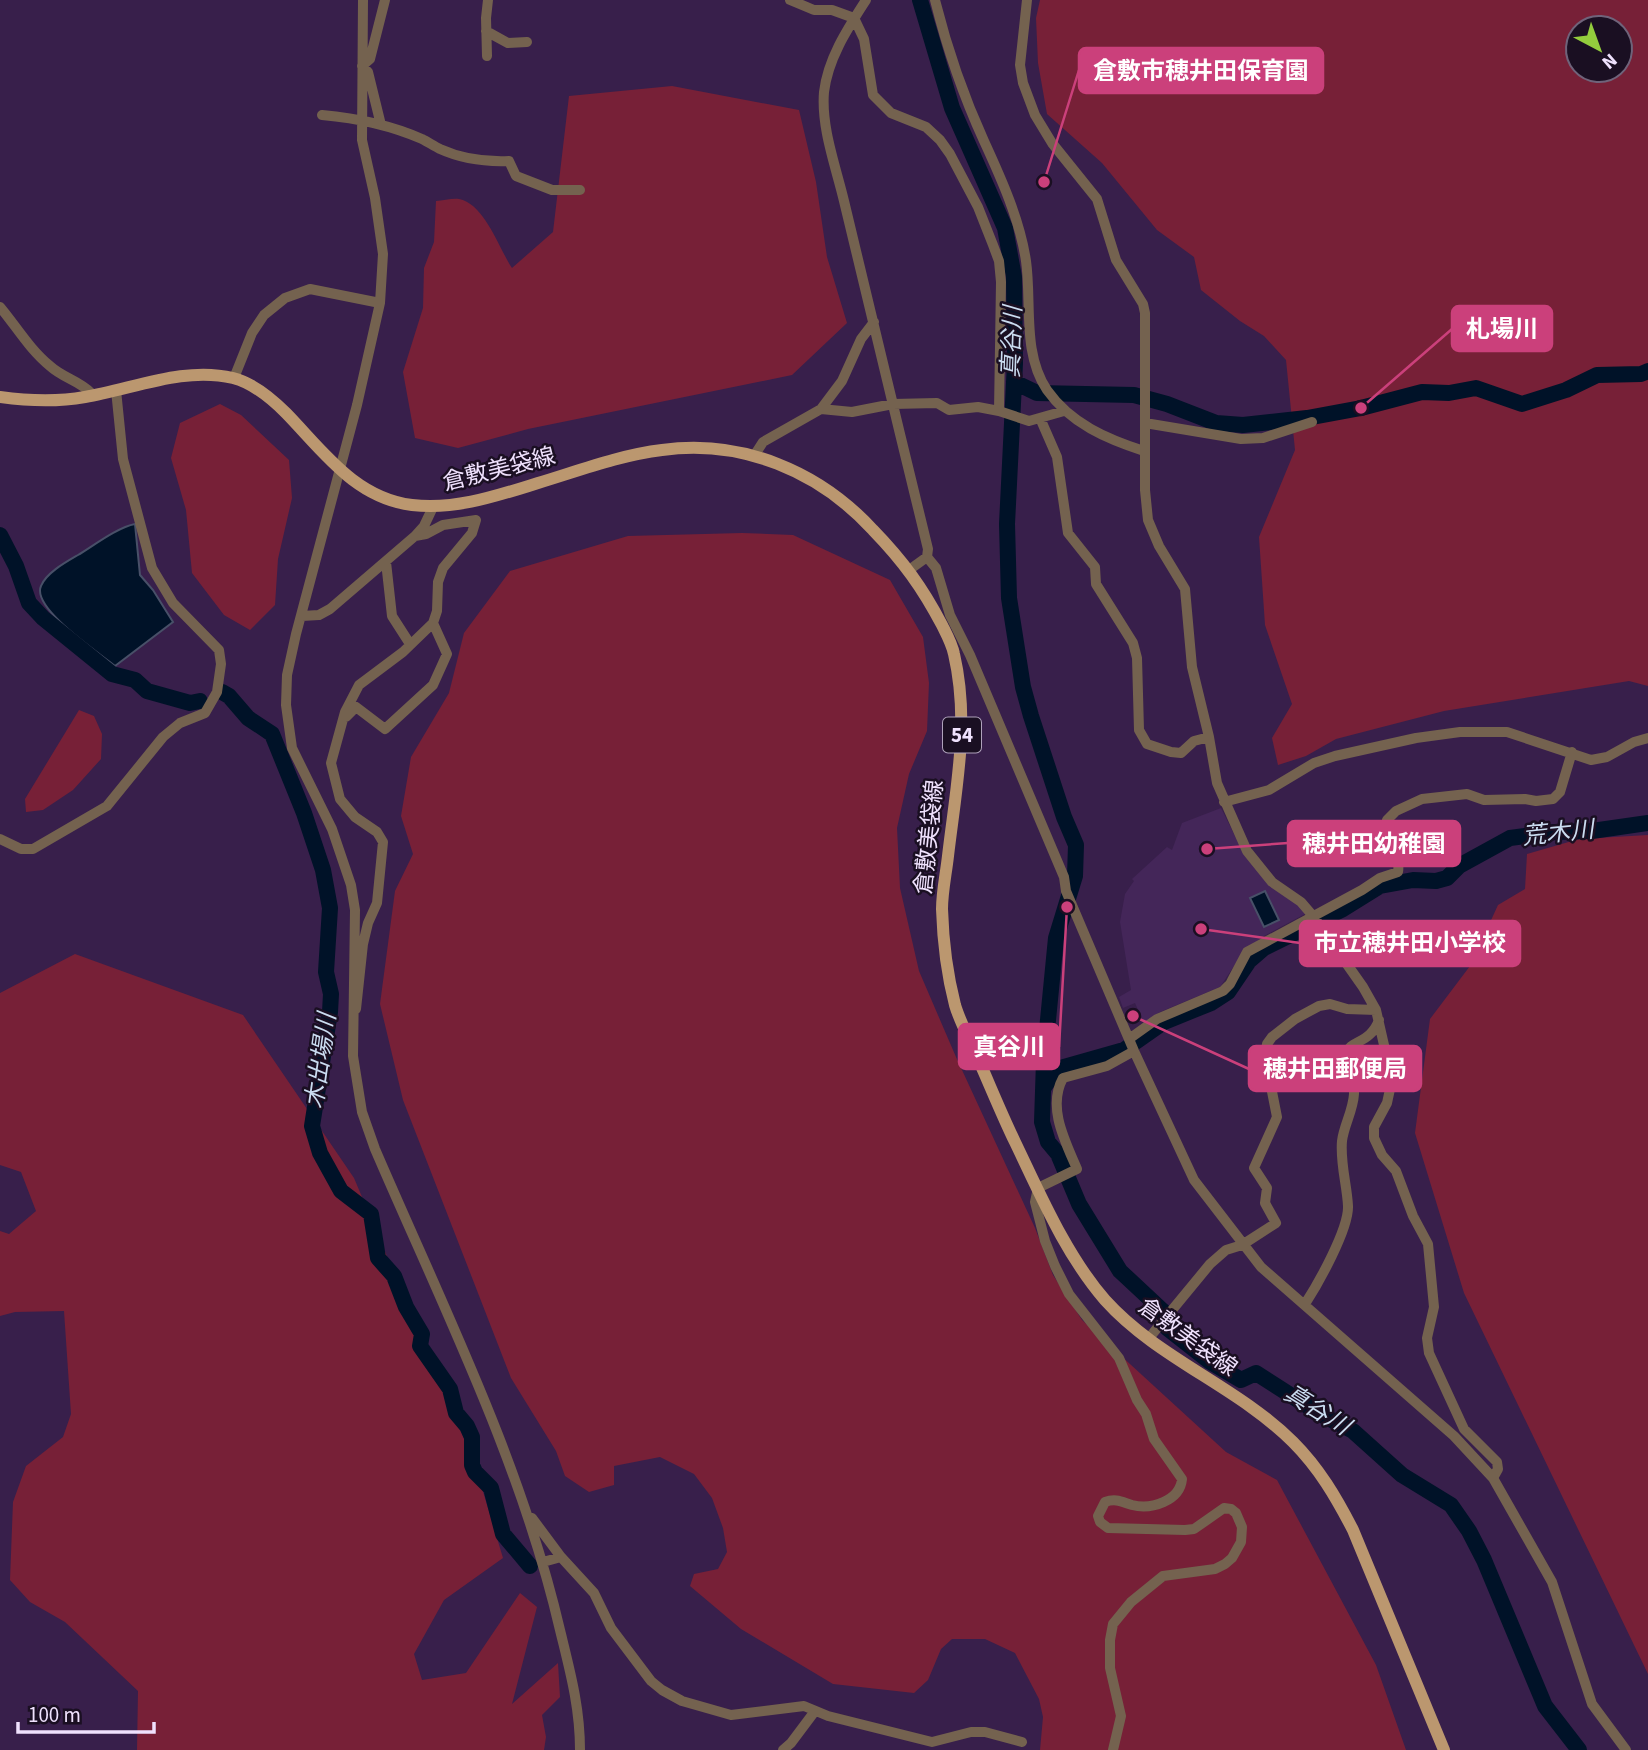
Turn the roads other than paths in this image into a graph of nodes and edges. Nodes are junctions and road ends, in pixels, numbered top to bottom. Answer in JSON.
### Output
{"nodes":[{"id":1,"x":363,"y":0,"type":"edge"},
{"id":2,"x":385,"y":0,"type":"edge"},
{"id":3,"x":488,"y":0,"type":"edge"},
{"id":4,"x":790,"y":0,"type":"edge"},
{"id":5,"x":866,"y":0,"type":"edge"},
{"id":6,"x":934,"y":0,"type":"edge"},
{"id":7,"x":1027,"y":0,"type":"edge"},
{"id":8,"x":854,"y":18,"type":"junction"},
{"id":9,"x":486,"y":32,"type":"junction"},
{"id":10,"x":527,"y":42,"type":"dead end"},
{"id":11,"x":487,"y":56,"type":"dead end"},
{"id":12,"x":362,"y":66,"type":"junction"},
{"id":13,"x":322,"y":115,"type":"dead end"},
{"id":14,"x":381,"y":125,"type":"junction"},
{"id":15,"x":580,"y":190,"type":"dead end"},
{"id":16,"x":380,"y":303,"type":"junction"},
{"id":17,"x":0,"y":307,"type":"edge"},
{"id":18,"x":874,"y":322,"type":"junction"},
{"id":19,"x":234,"y":378,"type":"junction"},
{"id":20,"x":116,"y":390,"type":"junction"},
{"id":21,"x":0,"y":397,"type":"edge"},
{"id":22,"x":89,"y":397,"type":"junction"},
{"id":23,"x":893,"y":404,"type":"junction"},
{"id":24,"x":821,"y":409,"type":"junction"},
{"id":25,"x":999,"y":411,"type":"junction"},
{"id":26,"x":1065,"y":411,"type":"junction"},
{"id":27,"x":1040,"y":418,"type":"junction"},
{"id":28,"x":1312,"y":422,"type":"dead end"},
{"id":29,"x":1145,"y":424,"type":"junction"},
{"id":30,"x":1144,"y":451,"type":"junction"},
{"id":31,"x":754,"y":456,"type":"junction"},
{"id":32,"x":433,"y":507,"type":"junction"},
{"id":33,"x":415,"y":536,"type":"junction"},
{"id":34,"x":927,"y":557,"type":"junction"},
{"id":35,"x":386,"y":562,"type":"junction"},
{"id":36,"x":909,"y":570,"type":"junction"},
{"id":37,"x":302,"y":616,"type":"junction"},
{"id":38,"x":433,"y":623,"type":"junction"},
{"id":39,"x":410,"y":644,"type":"junction"},
{"id":40,"x":343,"y":720,"type":"junction"},
{"id":41,"x":1209,"y":737,"type":"junction"},
{"id":42,"x":1648,"y":738,"type":"edge"},
{"id":43,"x":1572,"y":752,"type":"junction"},
{"id":44,"x":1224,"y":802,"type":"junction"},
{"id":45,"x":0,"y":839,"type":"edge"},
{"id":46,"x":1316,"y":920,"type":"junction"},
{"id":47,"x":1377,"y":1015,"type":"junction"},
{"id":48,"x":352,"y":1026,"type":"junction"},
{"id":49,"x":1131,"y":1045,"type":"junction"},
{"id":50,"x":1043,"y":1186,"type":"junction"},
{"id":51,"x":1242,"y":1245,"type":"junction"},
{"id":52,"x":1305,"y":1304,"type":"junction"},
{"id":53,"x":1152,"y":1334,"type":"junction"},
{"id":54,"x":1493,"y":1478,"type":"junction"},
{"id":55,"x":528,"y":1514,"type":"junction"},
{"id":56,"x":561,"y":1557,"type":"junction"},
{"id":57,"x":543,"y":1562,"type":"junction"},
{"id":58,"x":815,"y":1711,"type":"junction"},
{"id":59,"x":1023,"y":1742,"type":"dead end"},
{"id":60,"x":934,"y":1746,"type":"edge"},
{"id":61,"x":580,"y":1750,"type":"edge"},
{"id":62,"x":783,"y":1750,"type":"edge"},
{"id":63,"x":1113,"y":1750,"type":"edge"},
{"id":64,"x":1444,"y":1750,"type":"edge"},
{"id":65,"x":1626,"y":1750,"type":"edge"}],
"edges":[{"from":1,"to":12,"type":"street"},
{"from":2,"to":12,"type":"street"},
{"from":3,"to":9,"type":"street"},
{"from":4,"to":8,"type":"street"},
{"from":5,"to":8,"type":"street"},
{"from":6,"to":26,"type":"street"},
{"from":7,"to":29,"type":"street"},
{"from":8,"to":18,"type":"street"},
{"from":8,"to":25,"type":"street"},
{"from":9,"to":10,"type":"street"},
{"from":9,"to":11,"type":"street"},
{"from":12,"to":14,"type":"street"},
{"from":12,"to":16,"type":"street"},
{"from":13,"to":14,"type":"street"},
{"from":14,"to":15,"type":"street"},
{"from":16,"to":19,"type":"street"},
{"from":16,"to":37,"type":"street"},
{"from":17,"to":22,"type":"street"},
{"from":18,"to":23,"type":"street"},
{"from":18,"to":24,"type":"street"},
{"from":19,"to":20,"type":"main road","name":"倉敷美袋線","number":"54"},
{"from":19,"to":32,"type":"main road","name":"倉敷美袋線","number":"54"},
{"from":20,"to":22,"type":"main road","name":"倉敷美袋線","number":"54"},
{"from":20,"to":45,"type":"street"},
{"from":21,"to":22,"type":"main road","name":"倉敷美袋線","number":"54"},
{"from":23,"to":24,"type":"street"},
{"from":23,"to":25,"type":"street"},
{"from":23,"to":34,"type":"street"},
{"from":24,"to":31,"type":"street"},
{"from":25,"to":27,"type":"street"},
{"from":26,"to":27,"type":"street"},
{"from":26,"to":30,"type":"street"},
{"from":27,"to":41,"type":"street"},
{"from":28,"to":29,"type":"street"},
{"from":29,"to":30,"type":"street"},
{"from":30,"to":41,"type":"street"},
{"from":31,"to":32,"type":"main road","name":"倉敷美袋線","number":"54"},
{"from":31,"to":36,"type":"main road","name":"倉敷美袋線","number":"54"},
{"from":32,"to":33,"type":"street"},
{"from":33,"to":35,"type":"street"},
{"from":33,"to":38,"type":"street"},
{"from":34,"to":36,"type":"street"},
{"from":34,"to":49,"type":"street"},
{"from":35,"to":37,"type":"street"},
{"from":35,"to":39,"type":"street"},
{"from":36,"to":50,"type":"main road","name":"倉敷美袋線","number":"54"},
{"from":37,"to":48,"type":"street"},
{"from":38,"to":39,"type":"street"},
{"from":38,"to":40,"type":"street"},
{"from":39,"to":40,"type":"street"},
{"from":40,"to":48,"type":"street"},
{"from":41,"to":44,"type":"street"},
{"from":42,"to":43,"type":"street"},
{"from":43,"to":44,"type":"street"},
{"from":43,"to":46,"type":"street"},
{"from":44,"to":46,"type":"street"},
{"from":46,"to":47,"type":"street"},
{"from":46,"to":49,"type":"street"},
{"from":47,"to":51,"type":"street"},
{"from":47,"to":52,"type":"street"},
{"from":47,"to":54,"type":"street"},
{"from":48,"to":55,"type":"street"},
{"from":49,"to":50,"type":"street"},
{"from":49,"to":51,"type":"street"},
{"from":50,"to":53,"type":"main road","name":"倉敷美袋線","number":"54"},
{"from":50,"to":63,"type":"street"},
{"from":51,"to":52,"type":"street"},
{"from":51,"to":53,"type":"street"},
{"from":52,"to":54,"type":"street"},
{"from":53,"to":64,"type":"main road","name":"倉敷美袋線","number":"54"},
{"from":54,"to":65,"type":"street"},
{"from":55,"to":56,"type":"street"},
{"from":55,"to":57,"type":"street"},
{"from":56,"to":57,"type":"street"},
{"from":56,"to":58,"type":"street"},
{"from":57,"to":61,"type":"street"},
{"from":58,"to":60,"type":"street"},
{"from":58,"to":62,"type":"street"},
{"from":59,"to":60,"type":"street"}]}
